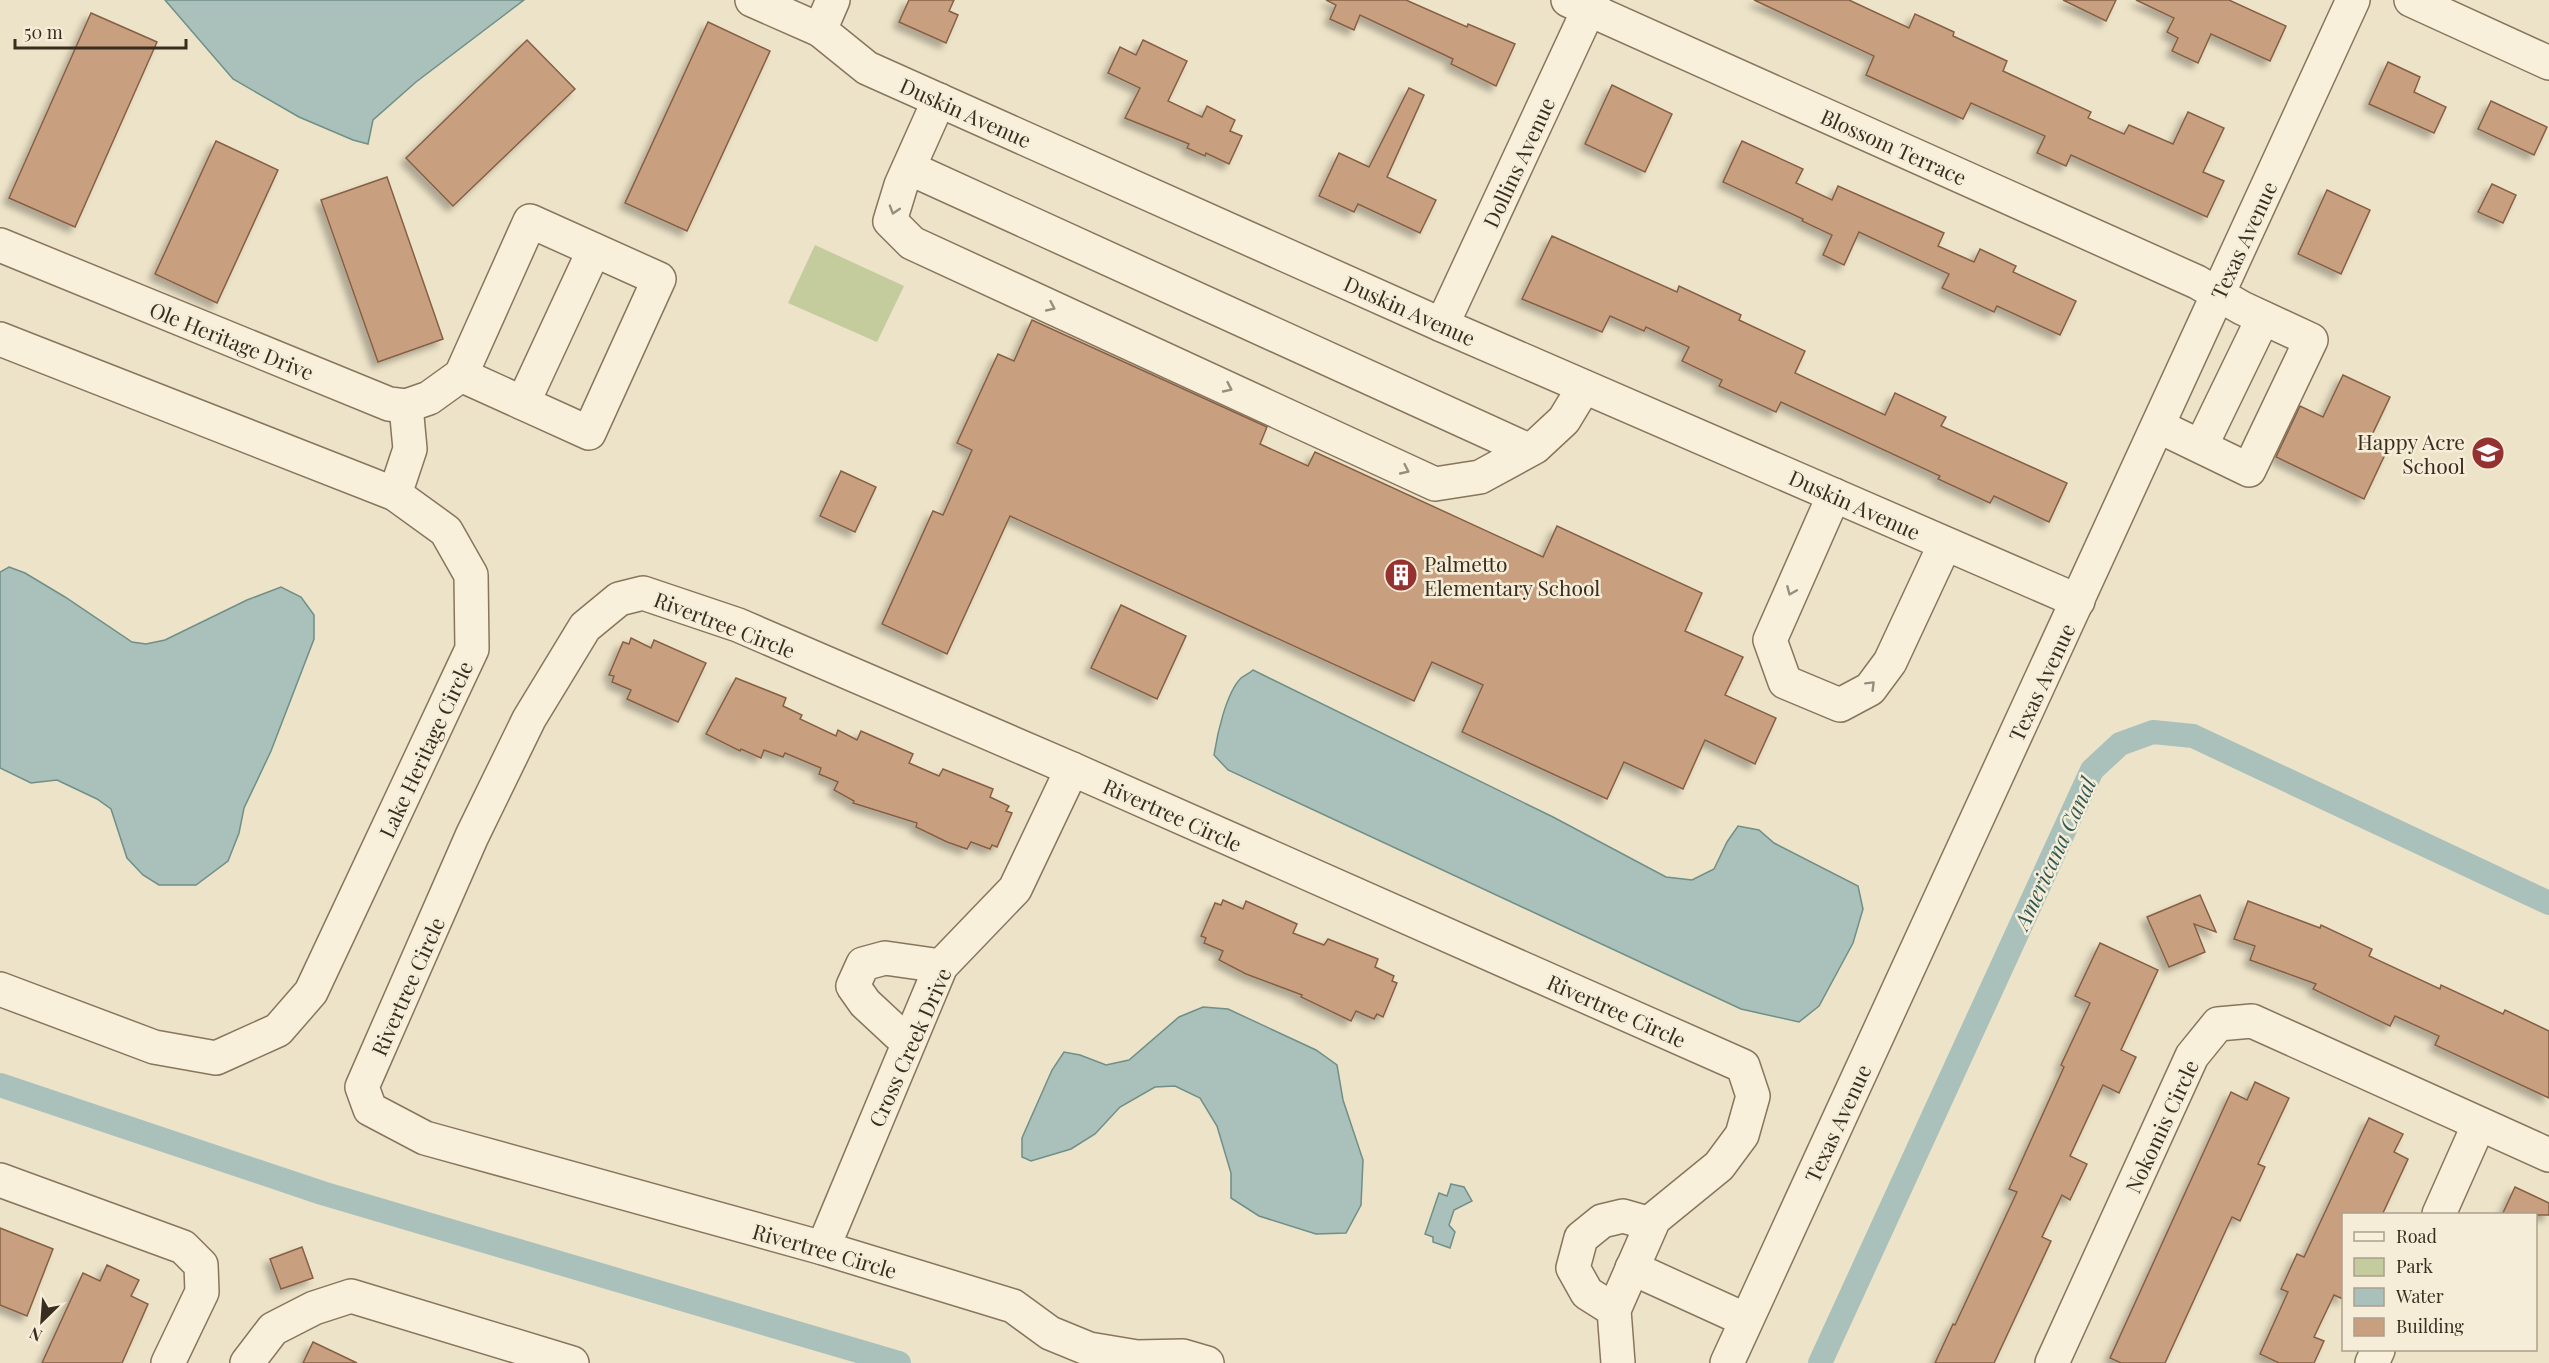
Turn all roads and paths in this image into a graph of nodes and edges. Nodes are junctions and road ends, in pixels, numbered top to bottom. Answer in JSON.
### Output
{"nodes":[{"id":1,"x":752,"y":0,"type":"edge"},
{"id":2,"x":833,"y":0,"type":"edge"},
{"id":3,"x":2353,"y":0,"type":"edge"},
{"id":4,"x":2411,"y":0,"type":"edge"},
{"id":5,"x":1583,"y":3,"type":"edge"},
{"id":6,"x":820,"y":30,"type":"junction"},
{"id":7,"x":2549,"y":63,"type":"edge"},
{"id":8,"x":939,"y":100,"type":"junction"},
{"id":9,"x":909,"y":168,"type":"junction"},
{"id":10,"x":0,"y":246,"type":"edge"},
{"id":11,"x":594,"y":250,"type":"junction"},
{"id":12,"x":2218,"y":296,"type":"junction"},
{"id":13,"x":2263,"y":318,"type":"junction"},
{"id":14,"x":1443,"y":325,"type":"junction"},
{"id":15,"x":0,"y":339,"type":"edge"},
{"id":16,"x":460,"y":375,"type":"junction"},
{"id":17,"x":1584,"y":387,"type":"junction"},
{"id":18,"x":523,"y":403,"type":"junction"},
{"id":19,"x":406,"y":406,"type":"junction"},
{"id":20,"x":2158,"y":426,"type":"junction"},
{"id":21,"x":2202,"y":446,"type":"junction"},
{"id":22,"x":1528,"y":450,"type":"junction"},
{"id":23,"x":395,"y":494,"type":"junction"},
{"id":24,"x":1834,"y":495,"type":"junction"},
{"id":25,"x":1945,"y":544,"type":"junction"},
{"id":26,"x":2078,"y":601,"type":"junction"},
{"id":27,"x":1072,"y":769,"type":"junction"},
{"id":28,"x":940,"y":966,"type":"junction"},
{"id":29,"x":0,"y":989,"type":"edge"},
{"id":30,"x":908,"y":1043,"type":"junction"},
{"id":31,"x":2479,"y":1125,"type":"junction"},
{"id":32,"x":2549,"y":1155,"type":"edge"},
{"id":33,"x":0,"y":1180,"type":"edge"},
{"id":34,"x":2440,"y":1213,"type":"edge"},
{"id":35,"x":1652,"y":1224,"type":"junction"},
{"id":36,"x":823,"y":1248,"type":"junction"},
{"id":37,"x":1632,"y":1268,"type":"junction"},
{"id":38,"x":1614,"y":1311,"type":"junction"},
{"id":39,"x":1746,"y":1320,"type":"junction"},
{"id":40,"x":168,"y":1363,"type":"edge"},
{"id":41,"x":247,"y":1363,"type":"edge"},
{"id":42,"x":572,"y":1363,"type":"edge"},
{"id":43,"x":1207,"y":1363,"type":"edge"},
{"id":44,"x":1618,"y":1363,"type":"edge"},
{"id":45,"x":1727,"y":1363,"type":"edge"},
{"id":46,"x":2052,"y":1363,"type":"edge"}],
"edges":[{"from":1,"to":6,"type":"street","name":"Duskin Avenue"},
{"from":2,"to":6,"type":"street"},
{"from":3,"to":12,"type":"street","name":"Texas Avenue"},
{"from":4,"to":7,"type":"street"},
{"from":5,"to":12,"type":"street","name":"Blossom Terrace"},
{"from":5,"to":14,"type":"street","name":"Dollins Avenue"},
{"from":6,"to":8,"type":"street","name":"Duskin Avenue"},
{"from":8,"to":9,"type":"street"},
{"from":8,"to":14,"type":"street","name":"Duskin Avenue"},
{"from":9,"to":22,"type":"street"},
{"from":9,"to":22,"type":"street","one_way":true},
{"from":10,"to":19,"type":"street","name":"Ole Heritage Drive"},
{"from":11,"to":16,"type":"street"},
{"from":11,"to":18,"type":"street"},
{"from":11,"to":18,"type":"street"},
{"from":12,"to":13,"type":"street","name":"Blossom Terrace"},
{"from":12,"to":20,"type":"street","name":"Texas Avenue"},
{"from":13,"to":21,"type":"street"},
{"from":13,"to":21,"type":"street","name":"Blossom Terrace"},
{"from":14,"to":17,"type":"street","name":"Duskin Avenue"},
{"from":15,"to":23,"type":"street","name":"Lake Heritage Circle"},
{"from":16,"to":18,"type":"street"},
{"from":16,"to":19,"type":"street"},
{"from":17,"to":22,"type":"street"},
{"from":17,"to":24,"type":"street","name":"Duskin Avenue"},
{"from":19,"to":23,"type":"street"},
{"from":20,"to":21,"type":"street"},
{"from":20,"to":26,"type":"street","name":"Texas Avenue"},
{"from":23,"to":29,"type":"street","name":"Lake Heritage Circle"},
{"from":24,"to":25,"type":"street","name":"Duskin Avenue"},
{"from":24,"to":25,"type":"street","one_way":true},
{"from":25,"to":26,"type":"street","name":"Duskin Avenue"},
{"from":26,"to":39,"type":"street","name":"Texas Avenue"},
{"from":27,"to":28,"type":"street","name":"Cross Creek Drive"},
{"from":27,"to":35,"type":"street","name":"Rivertree Circle"},
{"from":27,"to":36,"type":"street","name":"Rivertree Circle"},
{"from":28,"to":30,"type":"street","name":"Cross Creek Drive"},
{"from":28,"to":30,"type":"street"},
{"from":30,"to":36,"type":"street","name":"Cross Creek Drive"},
{"from":31,"to":32,"type":"street","name":"Nokomis Circle"},
{"from":31,"to":34,"type":"street"},
{"from":31,"to":46,"type":"street","name":"Nokomis Circle"},
{"from":33,"to":40,"type":"street"},
{"from":35,"to":37,"type":"street","name":"Rivertree Circle"},
{"from":35,"to":38,"type":"street"},
{"from":36,"to":43,"type":"street","name":"Rivertree Circle"},
{"from":37,"to":38,"type":"street","name":"Rivertree Circle"},
{"from":37,"to":39,"type":"street"},
{"from":38,"to":44,"type":"street","name":"Rivertree Circle"},
{"from":39,"to":45,"type":"street","name":"Texas Avenue"},
{"from":41,"to":42,"type":"street"}]}
